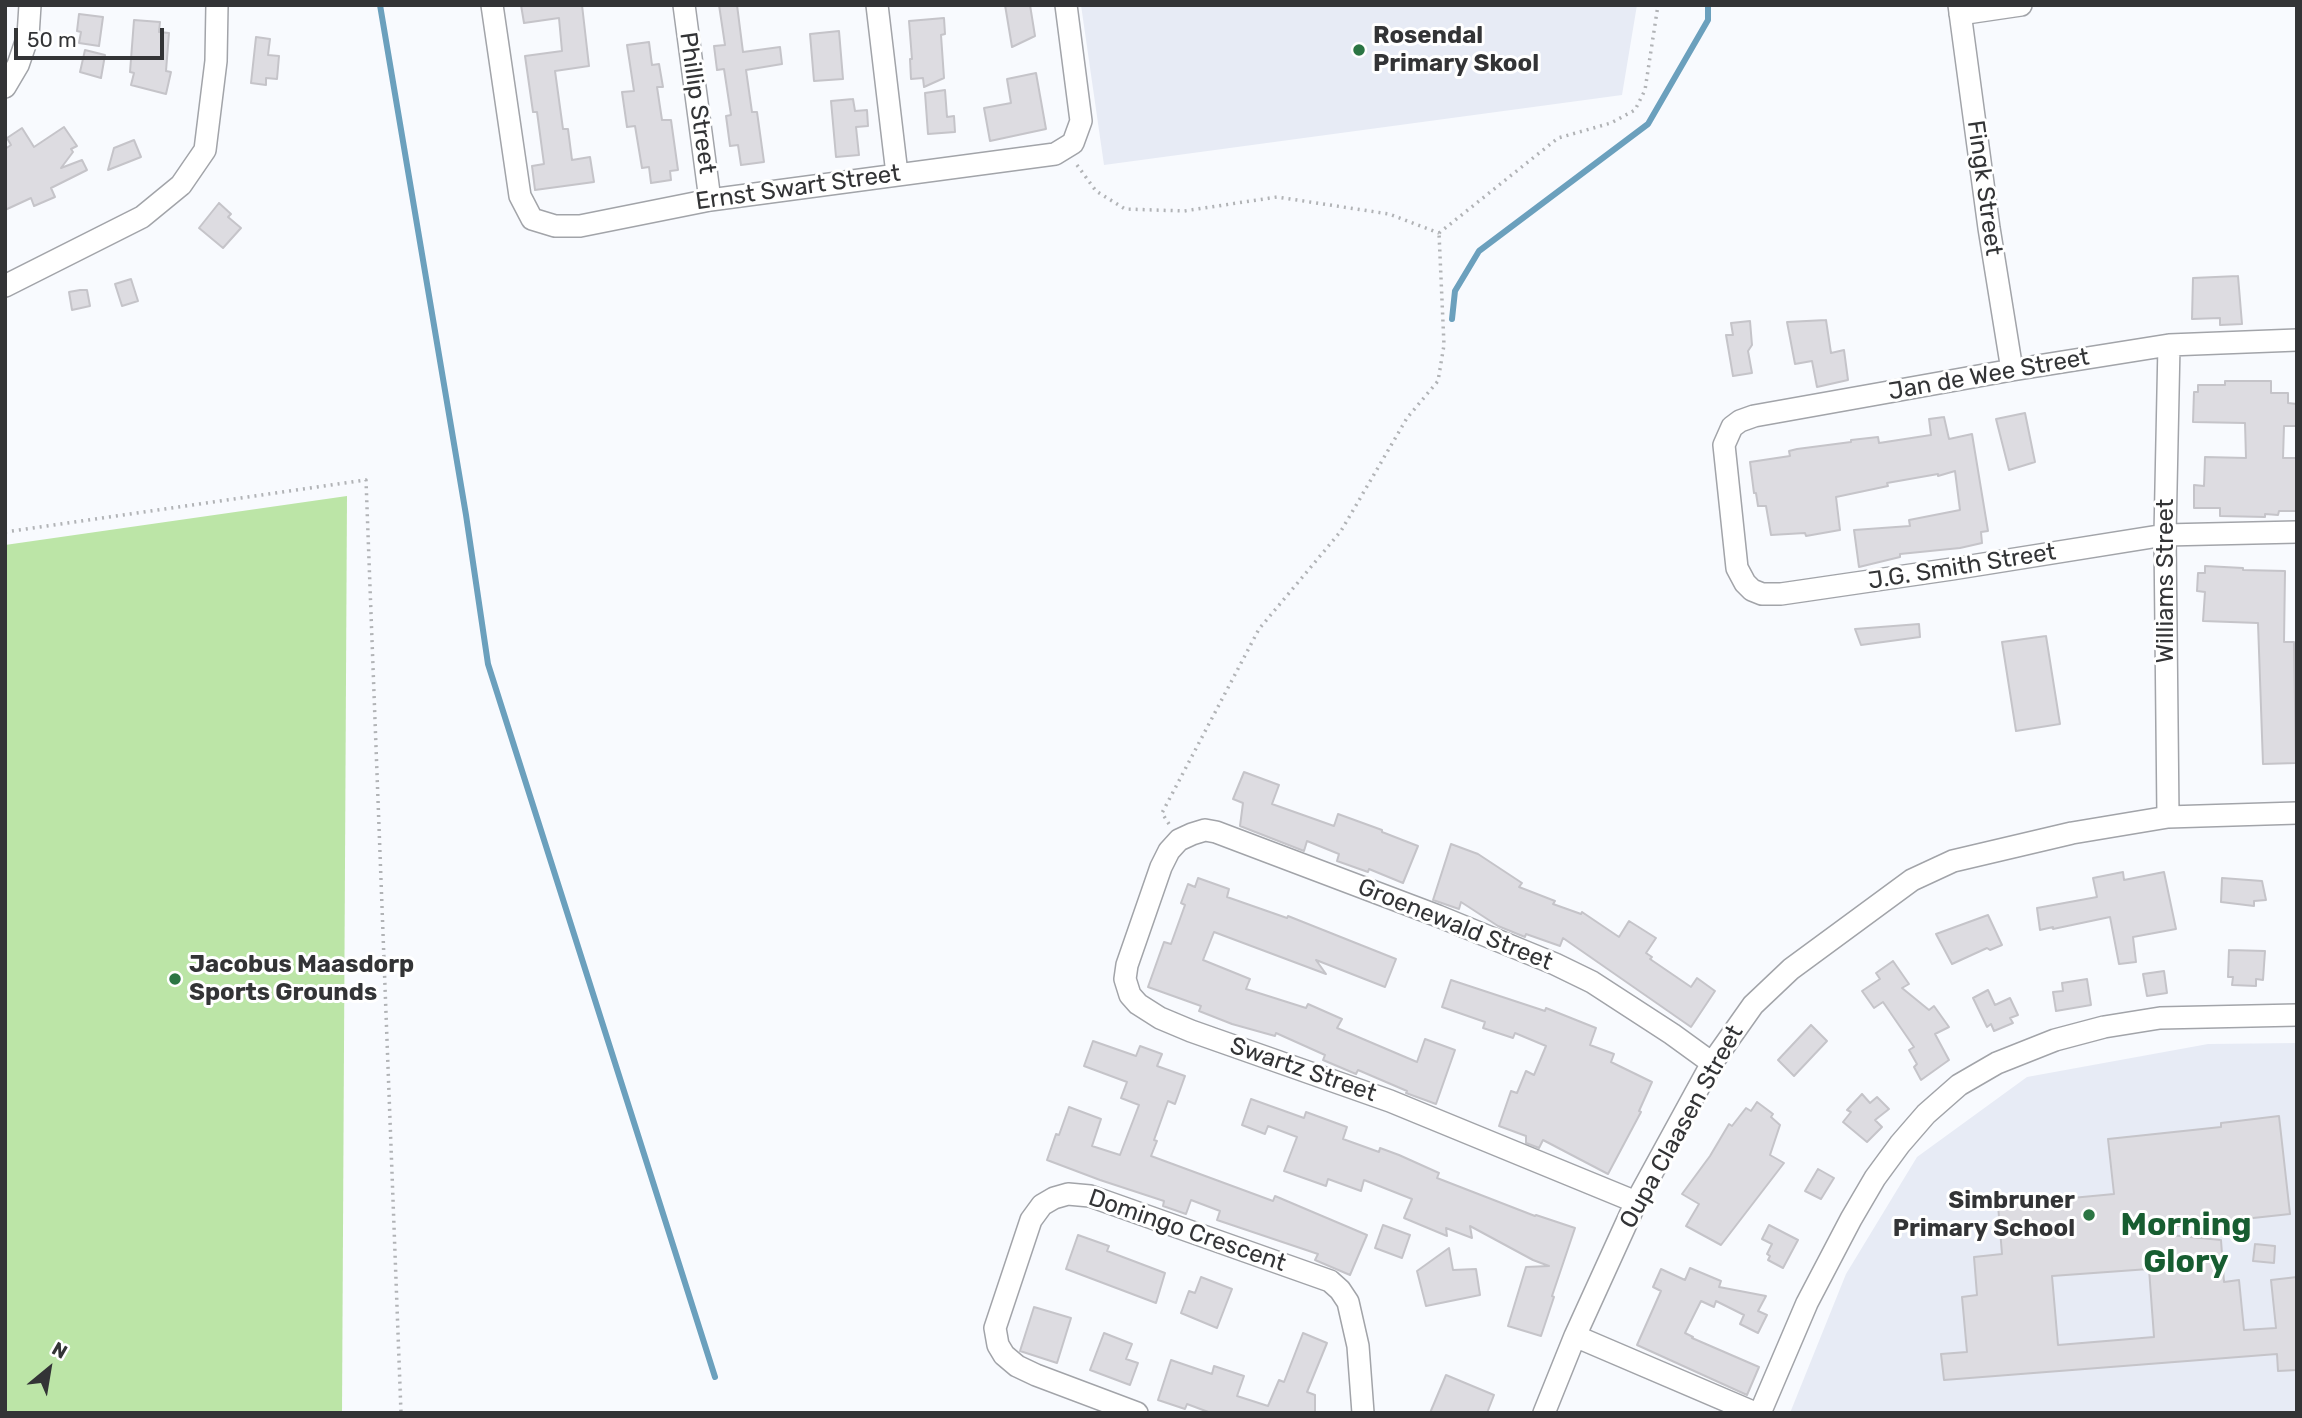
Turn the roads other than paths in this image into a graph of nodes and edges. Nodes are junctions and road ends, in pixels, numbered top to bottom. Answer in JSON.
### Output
{"nodes":[{"id":1,"x":30,"y":5,"type":"edge"},
{"id":2,"x":217,"y":5,"type":"edge"},
{"id":3,"x":492,"y":5,"type":"edge"},
{"id":4,"x":684,"y":5,"type":"edge"},
{"id":5,"x":877,"y":5,"type":"edge"},
{"id":6,"x":1066,"y":5,"type":"edge"},
{"id":7,"x":2021,"y":5,"type":"edge"},
{"id":8,"x":1960,"y":10,"type":"edge"},
{"id":9,"x":5,"y":87,"type":"edge"},
{"id":10,"x":897,"y":174,"type":"junction"},
{"id":11,"x":709,"y":200,"type":"junction"},
{"id":12,"x":5,"y":286,"type":"edge"},
{"id":13,"x":2297,"y":340,"type":"edge"},
{"id":14,"x":2169,"y":345,"type":"junction"},
{"id":15,"x":2012,"y":370,"type":"junction"},
{"id":16,"x":1726,"y":472,"type":"joint"},
{"id":17,"x":2297,"y":531,"type":"edge"},
{"id":18,"x":2165,"y":535,"type":"junction"},
{"id":19,"x":2297,"y":813,"type":"edge"},
{"id":20,"x":2168,"y":817,"type":"junction"},
{"id":21,"x":1179,"y":840,"type":"joint"},
{"id":22,"x":2297,"y":1015,"type":"edge"},
{"id":23,"x":1712,"y":1063,"type":"junction"},
{"id":24,"x":1636,"y":1202,"type":"junction"},
{"id":25,"x":1575,"y":1336,"type":"junction"},
{"id":26,"x":1137,"y":1413,"type":"edge"},
{"id":27,"x":1363,"y":1413,"type":"edge"},
{"id":28,"x":1544,"y":1413,"type":"edge"},
{"id":29,"x":1755,"y":1413,"type":"edge"},
{"id":30,"x":1760,"y":1413,"type":"edge"}],
"edges":[{"from":1,"to":9,"type":"street"},
{"from":2,"to":12,"type":"street"},
{"from":3,"to":11,"type":"street","name":"Ernst Swart Street"},
{"from":4,"to":11,"type":"street","name":"Phillip Street"},
{"from":5,"to":10,"type":"street"},
{"from":6,"to":10,"type":"street","name":"Ernst Swart Street"},
{"from":7,"to":8,"type":"street"},
{"from":8,"to":15,"type":"street","name":"Fingk Street"},
{"from":10,"to":11,"type":"street","name":"Ernst Swart Street"},
{"from":13,"to":14,"type":"street","name":"Jan de Wee Street"},
{"from":14,"to":15,"type":"street","name":"Jan de Wee Street"},
{"from":14,"to":18,"type":"street","name":"Williams Street"},
{"from":15,"to":16,"type":"street","name":"Jan de Wee Street"},
{"from":16,"to":18,"type":"street","name":"J.G. Smith Street"},
{"from":17,"to":18,"type":"street","name":"J.G. Smith Street"},
{"from":18,"to":20,"type":"street","name":"Williams Street"},
{"from":19,"to":20,"type":"street","name":"Oupa Claasen Street"},
{"from":20,"to":23,"type":"street","name":"Oupa Claasen Street"},
{"from":21,"to":23,"type":"street","name":"Groenewald Street"},
{"from":21,"to":24,"type":"street","name":"Swartz Street"},
{"from":22,"to":30,"type":"street"},
{"from":23,"to":24,"type":"street","name":"Oupa Claasen Street"},
{"from":24,"to":25,"type":"street","name":"Oupa Claasen Street"},
{"from":25,"to":28,"type":"street","name":"Oupa Claasen Street"},
{"from":25,"to":29,"type":"street"},
{"from":26,"to":27,"type":"street","name":"Domingo Crescent"}]}
